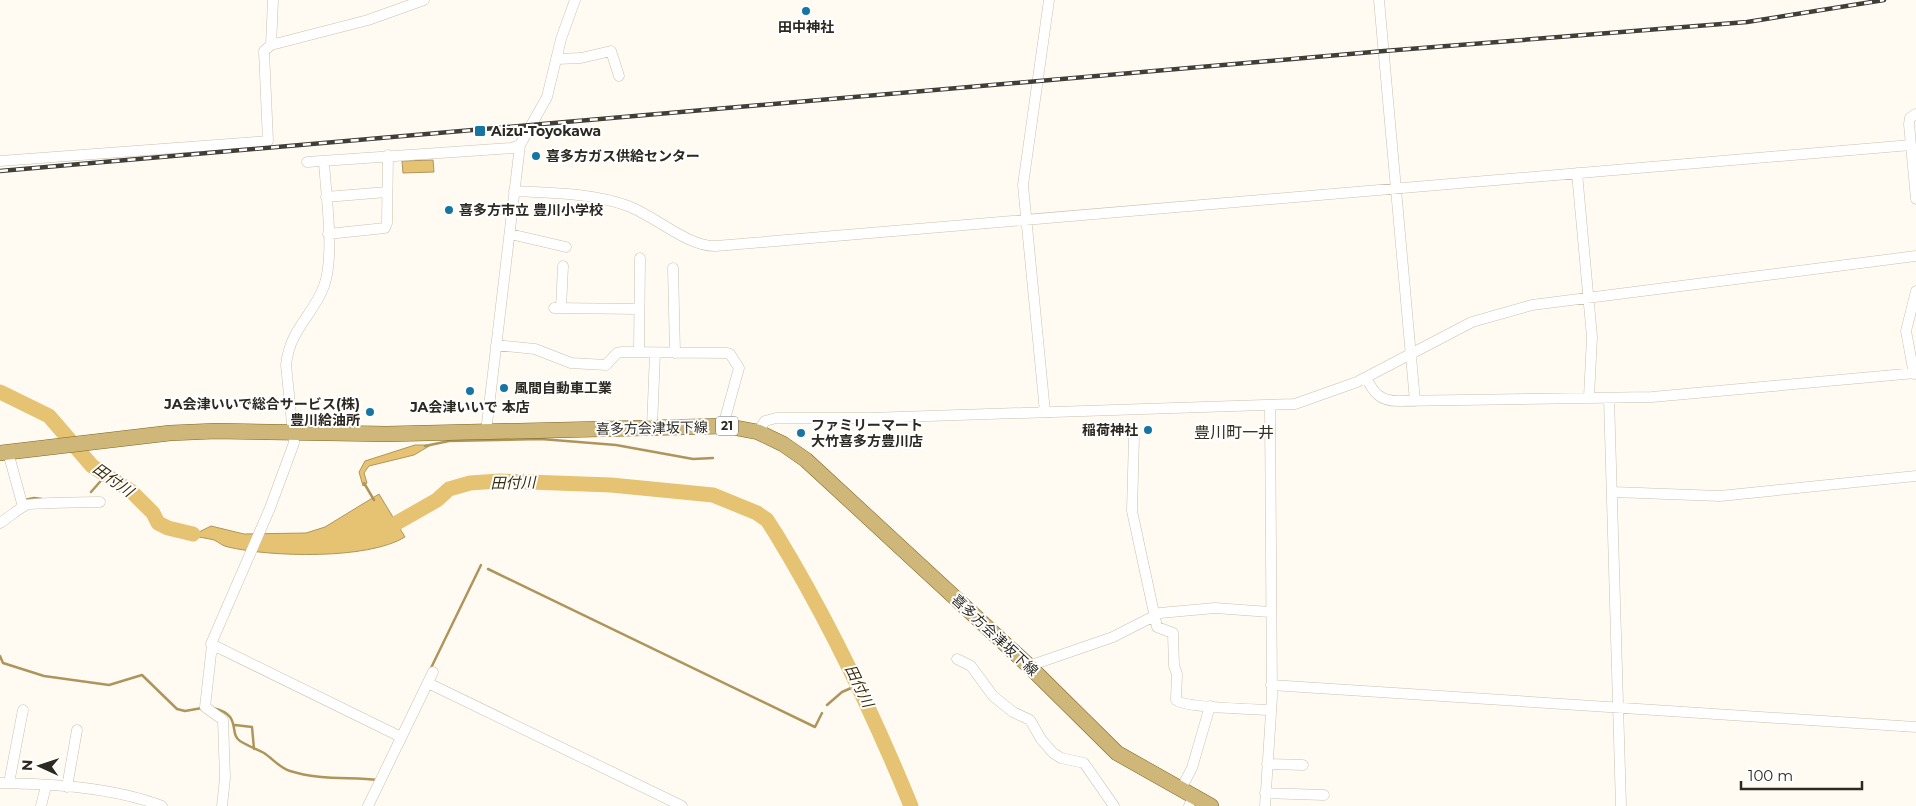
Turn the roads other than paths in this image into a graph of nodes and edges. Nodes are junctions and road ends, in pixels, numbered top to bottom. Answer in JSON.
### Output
{"nodes":[{"id":1,"x":274,"y":0,"type":"edge"},
{"id":2,"x":424,"y":0,"type":"edge"},
{"id":3,"x":575,"y":0,"type":"edge"},
{"id":4,"x":1049,"y":0,"type":"edge"},
{"id":5,"x":1379,"y":0,"type":"edge"},
{"id":6,"x":271,"y":45,"type":"junction"},
{"id":7,"x":557,"y":59,"type":"junction"},
{"id":8,"x":619,"y":76,"type":"dead end"},
{"id":9,"x":1916,"y":114,"type":"edge"},
{"id":10,"x":520,"y":145,"type":"junction"},
{"id":11,"x":1910,"y":145,"type":"junction"},
{"id":12,"x":388,"y":155,"type":"junction"},
{"id":13,"x":0,"y":161,"type":"edge"},
{"id":14,"x":307,"y":162,"type":"dead end"},
{"id":15,"x":324,"y":162,"type":"junction"},
{"id":16,"x":1577,"y":174,"type":"junction"},
{"id":17,"x":1398,"y":187,"type":"junction"},
{"id":18,"x":514,"y":191,"type":"junction"},
{"id":19,"x":387,"y":192,"type":"junction"},
{"id":20,"x":326,"y":197,"type":"junction"},
{"id":21,"x":1916,"y":199,"type":"edge"},
{"id":22,"x":1028,"y":220,"type":"junction"},
{"id":23,"x":328,"y":234,"type":"junction"},
{"id":24,"x":510,"y":234,"type":"junction"},
{"id":25,"x":566,"y":247,"type":"dead end"},
{"id":26,"x":1916,"y":256,"type":"edge"},
{"id":27,"x":640,"y":258,"type":"dead end"},
{"id":28,"x":562,"y":266,"type":"dead end"},
{"id":29,"x":673,"y":268,"type":"dead end"},
{"id":30,"x":1916,"y":291,"type":"edge"},
{"id":31,"x":1589,"y":298,"type":"junction"},
{"id":32,"x":639,"y":309,"type":"junction"},
{"id":33,"x":496,"y":345,"type":"junction"},
{"id":34,"x":638,"y":352,"type":"junction"},
{"id":35,"x":655,"y":353,"type":"junction"},
{"id":36,"x":675,"y":353,"type":"junction"},
{"id":37,"x":1411,"y":354,"type":"junction"},
{"id":38,"x":1915,"y":374,"type":"edge"},
{"id":39,"x":1366,"y":378,"type":"junction"},
{"id":40,"x":1589,"y":397,"type":"junction"},
{"id":41,"x":1609,"y":398,"type":"junction"},
{"id":42,"x":1416,"y":401,"type":"junction"},
{"id":43,"x":1270,"y":406,"type":"junction"},
{"id":44,"x":1045,"y":412,"type":"junction"},
{"id":45,"x":723,"y":426,"type":"junction"},
{"id":46,"x":652,"y":427,"type":"junction"},
{"id":47,"x":292,"y":432,"type":"junction"},
{"id":48,"x":486,"y":432,"type":"junction"},
{"id":49,"x":758,"y":432,"type":"junction"},
{"id":50,"x":1134,"y":436,"type":"dead end"},
{"id":51,"x":4,"y":452,"type":"edge"},
{"id":52,"x":1916,"y":476,"type":"edge"},
{"id":53,"x":1613,"y":492,"type":"junction"},
{"id":54,"x":100,"y":502,"type":"dead end"},
{"id":55,"x":22,"y":507,"type":"junction"},
{"id":56,"x":0,"y":523,"type":"edge"},
{"id":57,"x":1270,"y":612,"type":"junction"},
{"id":58,"x":1154,"y":616,"type":"junction"},
{"id":59,"x":212,"y":645,"type":"junction"},
{"id":60,"x":956,"y":659,"type":"dead end"},
{"id":61,"x":1029,"y":666,"type":"junction"},
{"id":62,"x":433,"y":672,"type":"dead end"},
{"id":63,"x":428,"y":683,"type":"junction"},
{"id":64,"x":1271,"y":685,"type":"junction"},
{"id":65,"x":1210,"y":706,"type":"junction"},
{"id":66,"x":1618,"y":707,"type":"junction"},
{"id":67,"x":23,"y":710,"type":"dead end"},
{"id":68,"x":1271,"y":710,"type":"junction"},
{"id":69,"x":1916,"y":726,"type":"edge"},
{"id":70,"x":77,"y":730,"type":"dead end"},
{"id":71,"x":401,"y":737,"type":"junction"},
{"id":72,"x":1267,"y":764,"type":"junction"},
{"id":73,"x":1303,"y":765,"type":"dead end"},
{"id":74,"x":5,"y":783,"type":"edge"},
{"id":75,"x":46,"y":786,"type":"junction"},
{"id":76,"x":67,"y":787,"type":"junction"},
{"id":77,"x":1266,"y":793,"type":"junction"},
{"id":78,"x":1324,"y":795,"type":"dead end"},
{"id":79,"x":1188,"y":797,"type":"edge"},
{"id":80,"x":41,"y":806,"type":"edge"},
{"id":81,"x":162,"y":806,"type":"edge"},
{"id":82,"x":222,"y":806,"type":"edge"},
{"id":83,"x":368,"y":806,"type":"edge"},
{"id":84,"x":682,"y":806,"type":"edge"},
{"id":85,"x":1114,"y":806,"type":"edge"},
{"id":86,"x":1211,"y":806,"type":"edge"},
{"id":87,"x":1265,"y":806,"type":"edge"},
{"id":88,"x":1621,"y":806,"type":"edge"}],
"edges":[{"from":1,"to":6,"type":"street"},
{"from":2,"to":6,"type":"street"},
{"from":3,"to":7,"type":"street"},
{"from":4,"to":22,"type":"street"},
{"from":5,"to":17,"type":"street"},
{"from":6,"to":13,"type":"street"},
{"from":7,"to":8,"type":"street"},
{"from":7,"to":10,"type":"street"},
{"from":9,"to":11,"type":"street"},
{"from":10,"to":12,"type":"street"},
{"from":10,"to":18,"type":"street"},
{"from":11,"to":16,"type":"street"},
{"from":11,"to":21,"type":"street"},
{"from":12,"to":15,"type":"street"},
{"from":12,"to":19,"type":"street"},
{"from":14,"to":15,"type":"street"},
{"from":15,"to":20,"type":"street"},
{"from":16,"to":17,"type":"street"},
{"from":16,"to":31,"type":"street"},
{"from":17,"to":22,"type":"street"},
{"from":17,"to":37,"type":"street"},
{"from":18,"to":22,"type":"street"},
{"from":18,"to":24,"type":"street"},
{"from":19,"to":20,"type":"street"},
{"from":19,"to":23,"type":"street"},
{"from":20,"to":23,"type":"street"},
{"from":22,"to":44,"type":"street"},
{"from":23,"to":47,"type":"street"},
{"from":24,"to":25,"type":"street"},
{"from":24,"to":33,"type":"street"},
{"from":26,"to":31,"type":"street"},
{"from":27,"to":32,"type":"street"},
{"from":28,"to":32,"type":"street"},
{"from":29,"to":36,"type":"street"},
{"from":30,"to":38,"type":"street"},
{"from":31,"to":37,"type":"street"},
{"from":31,"to":40,"type":"street"},
{"from":32,"to":34,"type":"street"},
{"from":33,"to":34,"type":"street"},
{"from":33,"to":48,"type":"street"},
{"from":34,"to":35,"type":"street"},
{"from":35,"to":36,"type":"street"},
{"from":35,"to":46,"type":"street"},
{"from":36,"to":45,"type":"street"},
{"from":37,"to":39,"type":"street"},
{"from":37,"to":42,"type":"street"},
{"from":38,"to":41,"type":"street"},
{"from":39,"to":42,"type":"street"},
{"from":39,"to":43,"type":"street"},
{"from":40,"to":41,"type":"street"},
{"from":40,"to":42,"type":"street"},
{"from":41,"to":53,"type":"street"},
{"from":43,"to":44,"type":"street"},
{"from":43,"to":57,"type":"street"},
{"from":44,"to":49,"type":"street"},
{"from":45,"to":46,"type":"main road","name":"喜多方会津坂下線","number":"21"},
{"from":45,"to":49,"type":"main road","name":"喜多方会津坂下線","number":"21"},
{"from":46,"to":48,"type":"main road","name":"喜多方会津坂下線","number":"21"},
{"from":47,"to":48,"type":"main road","name":"喜多方会津坂下線","number":"21"},
{"from":47,"to":51,"type":"main road","name":"喜多方会津坂下線","number":"21"},
{"from":47,"to":59,"type":"street"},
{"from":49,"to":61,"type":"main road","name":"喜多方会津坂下線","number":"21"},
{"from":50,"to":58,"type":"street"},
{"from":51,"to":55,"type":"street"},
{"from":52,"to":53,"type":"street"},
{"from":53,"to":66,"type":"street"},
{"from":54,"to":55,"type":"street"},
{"from":55,"to":56,"type":"street"},
{"from":57,"to":58,"type":"street"},
{"from":57,"to":64,"type":"street"},
{"from":58,"to":61,"type":"street"},
{"from":58,"to":65,"type":"street"},
{"from":59,"to":71,"type":"street"},
{"from":59,"to":82,"type":"street"},
{"from":60,"to":85,"type":"street"},
{"from":61,"to":79,"type":"main road","name":"喜多方会津坂下線","number":"21"},
{"from":62,"to":63,"type":"street"},
{"from":63,"to":71,"type":"street"},
{"from":63,"to":84,"type":"street"},
{"from":64,"to":66,"type":"street"},
{"from":64,"to":68,"type":"street"},
{"from":65,"to":68,"type":"street"},
{"from":65,"to":79,"type":"street"},
{"from":66,"to":69,"type":"street"},
{"from":66,"to":88,"type":"street"},
{"from":67,"to":74,"type":"street"},
{"from":68,"to":72,"type":"street"},
{"from":70,"to":76,"type":"street"},
{"from":71,"to":83,"type":"street"},
{"from":72,"to":73,"type":"street"},
{"from":72,"to":77,"type":"street"},
{"from":74,"to":75,"type":"street"},
{"from":75,"to":76,"type":"street"},
{"from":75,"to":80,"type":"street"},
{"from":76,"to":81,"type":"street"},
{"from":77,"to":78,"type":"street"},
{"from":77,"to":87,"type":"street"},
{"from":79,"to":86,"type":"main road","name":"喜多方会津坂下線","number":"21"}]}
